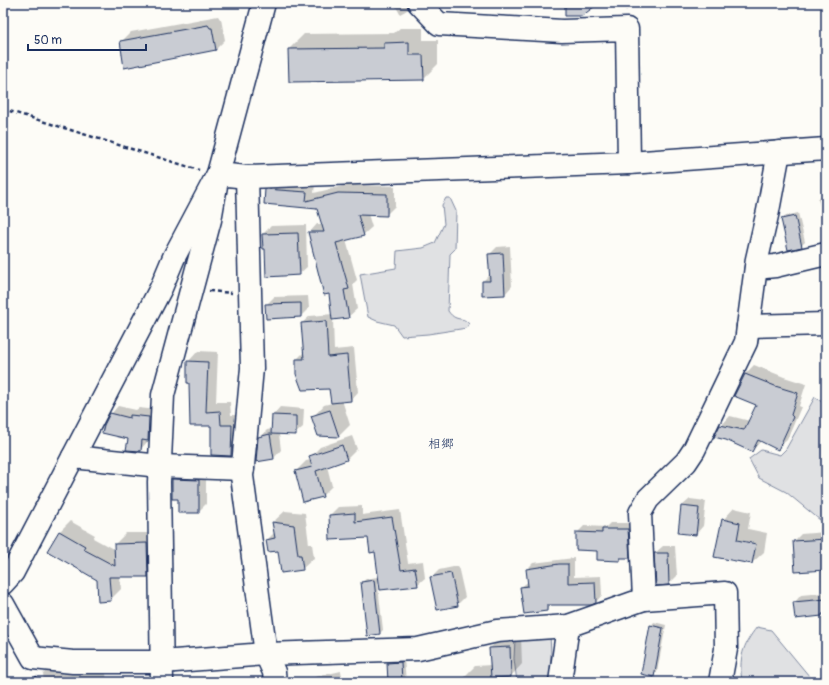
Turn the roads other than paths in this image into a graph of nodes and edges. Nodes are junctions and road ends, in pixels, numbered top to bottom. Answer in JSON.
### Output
{"nodes":[{"id":1,"x":264,"y":3,"type":"edge"},
{"id":2,"x":419,"y":3,"type":"edge"},
{"id":3,"x":826,"y":149,"type":"edge"},
{"id":4,"x":779,"y":152,"type":"junction"},
{"id":5,"x":630,"y":163,"type":"junction"},
{"id":6,"x":218,"y":174,"type":"junction"},
{"id":7,"x":247,"y":177,"type":"junction"},
{"id":8,"x":826,"y":254,"type":"edge"},
{"id":9,"x":756,"y":268,"type":"junction"},
{"id":10,"x":826,"y":324,"type":"edge"},
{"id":11,"x":748,"y":326,"type":"junction"},
{"id":12,"x":73,"y":457,"type":"junction"},
{"id":13,"x":160,"y":466,"type":"junction"},
{"id":14,"x":243,"y":469,"type":"junction"},
{"id":15,"x":3,"y":583,"type":"edge"},
{"id":16,"x":644,"y":599,"type":"junction"},
{"id":17,"x":3,"y":604,"type":"edge"},
{"id":18,"x":568,"y":626,"type":"junction"},
{"id":19,"x":266,"y":654,"type":"junction"},
{"id":20,"x":162,"y":672,"type":"edge"},
{"id":21,"x":275,"y":682,"type":"edge"},
{"id":22,"x":560,"y":682,"type":"edge"},
{"id":23,"x":720,"y":682,"type":"edge"}],
"edges":[{"from":1,"to":6,"type":"street"},
{"from":2,"to":5,"type":"street"},
{"from":3,"to":4,"type":"street"},
{"from":4,"to":5,"type":"street"},
{"from":4,"to":9,"type":"street"},
{"from":5,"to":7,"type":"street"},
{"from":6,"to":7,"type":"street"},
{"from":6,"to":12,"type":"street"},
{"from":6,"to":13,"type":"street"},
{"from":7,"to":14,"type":"street"},
{"from":8,"to":9,"type":"street"},
{"from":9,"to":11,"type":"street"},
{"from":10,"to":11,"type":"street"},
{"from":11,"to":16,"type":"street"},
{"from":12,"to":13,"type":"street"},
{"from":12,"to":15,"type":"street"},
{"from":13,"to":14,"type":"street"},
{"from":13,"to":20,"type":"street"},
{"from":14,"to":19,"type":"street"},
{"from":16,"to":18,"type":"street"},
{"from":16,"to":23,"type":"street"},
{"from":17,"to":20,"type":"street"},
{"from":18,"to":19,"type":"street"},
{"from":18,"to":22,"type":"street"},
{"from":19,"to":20,"type":"street"},
{"from":19,"to":21,"type":"street"}]}
